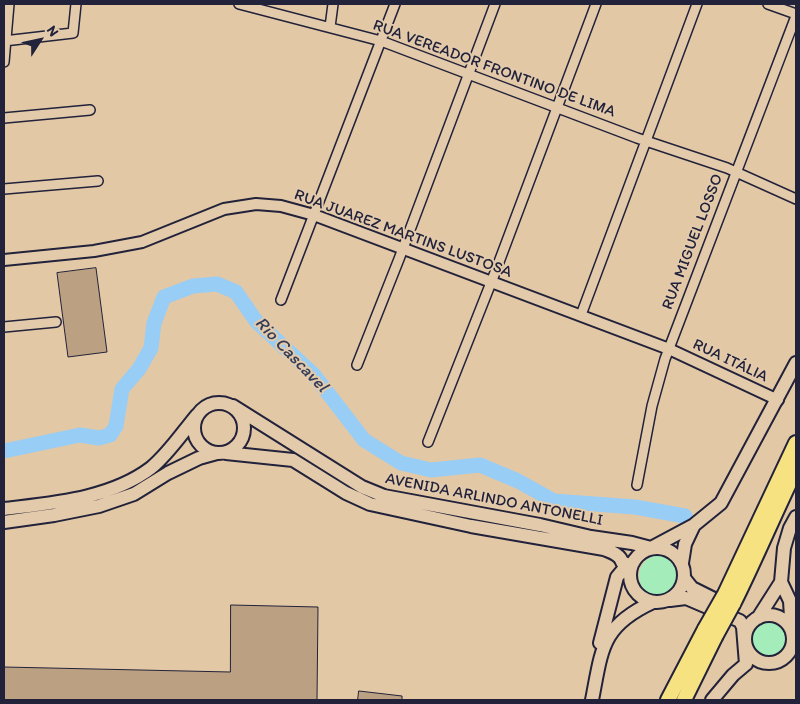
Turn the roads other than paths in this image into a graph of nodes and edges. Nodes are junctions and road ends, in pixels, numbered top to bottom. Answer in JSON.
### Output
{"nodes":[{"id":1,"x":9,"y":4,"type":"edge"},
{"id":2,"x":76,"y":4,"type":"edge"},
{"id":3,"x":244,"y":4,"type":"edge"},
{"id":4,"x":333,"y":4,"type":"edge"},
{"id":5,"x":395,"y":4,"type":"edge"},
{"id":6,"x":495,"y":4,"type":"edge"},
{"id":7,"x":596,"y":4,"type":"edge"},
{"id":8,"x":697,"y":4,"type":"edge"},
{"id":9,"x":768,"y":4,"type":"edge"},
{"id":10,"x":796,"y":15,"type":"edge"},
{"id":11,"x":330,"y":27,"type":"junction"},
{"id":12,"x":5,"y":41,"type":"edge"},
{"id":13,"x":381,"y":41,"type":"junction"},
{"id":14,"x":4,"y":62,"type":"edge"},
{"id":15,"x":469,"y":75,"type":"junction"},
{"id":16,"x":557,"y":107,"type":"junction"},
{"id":17,"x":90,"y":110,"type":"dead end"},
{"id":18,"x":4,"y":118,"type":"edge"},
{"id":19,"x":647,"y":141,"type":"junction"},
{"id":20,"x":735,"y":173,"type":"junction"},
{"id":21,"x":98,"y":181,"type":"dead end"},
{"id":22,"x":4,"y":188,"type":"edge"},
{"id":23,"x":796,"y":199,"type":"edge"},
{"id":24,"x":314,"y":215,"type":"junction"},
{"id":25,"x":403,"y":249,"type":"junction"},
{"id":26,"x":4,"y":260,"type":"edge"},
{"id":27,"x":491,"y":282,"type":"junction"},
{"id":28,"x":281,"y":300,"type":"dead end"},
{"id":29,"x":581,"y":315,"type":"junction"},
{"id":30,"x":56,"y":322,"type":"dead end"},
{"id":31,"x":4,"y":327,"type":"edge"},
{"id":32,"x":669,"y":349,"type":"junction"},
{"id":33,"x":796,"y":363,"type":"edge"},
{"id":34,"x":357,"y":365,"type":"dead end"},
{"id":35,"x":778,"y":400,"type":"junction"},
{"id":36,"x":234,"y":406,"type":"junction"},
{"id":37,"x":197,"y":415,"type":"junction"},
{"id":38,"x":428,"y":442,"type":"dead end"},
{"id":39,"x":796,"y":442,"type":"edge"},
{"id":40,"x":221,"y":453,"type":"junction"},
{"id":41,"x":796,"y":469,"type":"edge"},
{"id":42,"x":636,"y":484,"type":"dead end"},
{"id":43,"x":796,"y":486,"type":"edge"},
{"id":44,"x":4,"y":509,"type":"edge"},
{"id":45,"x":796,"y":518,"type":"edge"},
{"id":46,"x":4,"y":522,"type":"edge"},
{"id":47,"x":694,"y":526,"type":"junction"},
{"id":48,"x":651,"y":548,"type":"junction"},
{"id":49,"x":754,"y":562,"type":"junction"},
{"id":50,"x":682,"y":563,"type":"junction"},
{"id":51,"x":631,"y":566,"type":"junction"},
{"id":52,"x":684,"y":578,"type":"junction"},
{"id":53,"x":781,"y":582,"type":"junction"},
{"id":54,"x":729,"y":599,"type":"junction"},
{"id":55,"x":667,"y":601,"type":"junction"},
{"id":56,"x":653,"y":602,"type":"junction"},
{"id":57,"x":758,"y":618,"type":"junction"},
{"id":58,"x":710,"y":633,"type":"junction"},
{"id":59,"x":792,"y":636,"type":"junction"},
{"id":60,"x":745,"y":644,"type":"junction"},
{"id":61,"x":601,"y":652,"type":"junction"},
{"id":62,"x":770,"y":663,"type":"junction"},
{"id":63,"x":746,"y":664,"type":"junction"},
{"id":64,"x":592,"y":700,"type":"edge"},
{"id":65,"x":668,"y":700,"type":"edge"},
{"id":66,"x":684,"y":700,"type":"edge"},
{"id":67,"x":712,"y":700,"type":"edge"}],
"edges":[{"from":1,"to":12,"type":"street"},
{"from":2,"to":12,"type":"street"},
{"from":3,"to":11,"type":"street","name":"RUA VEREADOR FRONTINO DE LIMA"},
{"from":4,"to":11,"type":"street"},
{"from":5,"to":13,"type":"street"},
{"from":6,"to":15,"type":"street"},
{"from":7,"to":16,"type":"street"},
{"from":8,"to":19,"type":"street"},
{"from":9,"to":10,"type":"street"},
{"from":10,"to":20,"type":"street","name":"RUA MIGUEL LOSSO"},
{"from":11,"to":13,"type":"street","name":"RUA VEREADOR FRONTINO DE LIMA"},
{"from":12,"to":14,"type":"street"},
{"from":13,"to":15,"type":"street","name":"RUA VEREADOR FRONTINO DE LIMA"},
{"from":13,"to":24,"type":"street"},
{"from":15,"to":16,"type":"street","name":"RUA VEREADOR FRONTINO DE LIMA"},
{"from":15,"to":25,"type":"street"},
{"from":16,"to":19,"type":"street","name":"RUA VEREADOR FRONTINO DE LIMA"},
{"from":16,"to":27,"type":"street"},
{"from":17,"to":18,"type":"street"},
{"from":19,"to":20,"type":"street","name":"RUA VEREADOR FRONTINO DE LIMA"},
{"from":19,"to":29,"type":"street"},
{"from":20,"to":23,"type":"street","name":"RUA VEREADOR FRONTINO DE LIMA"},
{"from":20,"to":32,"type":"street","name":"RUA MIGUEL LOSSO"},
{"from":21,"to":22,"type":"street"},
{"from":24,"to":25,"type":"street","name":"RUA JUAREZ MARTINS LUSTOSA"},
{"from":24,"to":26,"type":"street","name":"RUA JUAREZ MARTINS LUSTOSA"},
{"from":24,"to":28,"type":"street"},
{"from":25,"to":27,"type":"street","name":"RUA JUAREZ MARTINS LUSTOSA"},
{"from":25,"to":34,"type":"street"},
{"from":27,"to":29,"type":"street","name":"RUA JUAREZ MARTINS LUSTOSA"},
{"from":27,"to":38,"type":"street"},
{"from":29,"to":32,"type":"street","name":"RUA JUAREZ MARTINS LUSTOSA"},
{"from":30,"to":31,"type":"street"},
{"from":32,"to":35,"type":"street","name":"RUA ITÁLIA"},
{"from":32,"to":42,"type":"street","name":"RUA MIGUEL LOSSO"},
{"from":33,"to":35,"type":"main road"},
{"from":35,"to":47,"type":"main road"},
{"from":36,"to":37,"type":"main road","name":"AVENIDA ARLINDO ANTONELLI"},
{"from":36,"to":40,"type":"main road","name":"AVENIDA ARLINDO ANTONELLI"},
{"from":36,"to":48,"type":"main road","name":"AVENIDA ARLINDO ANTONELLI"},
{"from":37,"to":40,"type":"main road","name":"AVENIDA ARLINDO ANTONELLI"},
{"from":37,"to":44,"type":"main road","name":"AVENIDA ARLINDO ANTONELLI"},
{"from":39,"to":54,"type":"highway"},
{"from":40,"to":46,"type":"main road","name":"AVENIDA ARLINDO ANTONELLI"},
{"from":40,"to":51,"type":"main road","name":"AVENIDA ARLINDO ANTONELLI"},
{"from":41,"to":49,"type":"highway"},
{"from":43,"to":49,"type":"highway"},
{"from":45,"to":53,"type":"main road"},
{"from":47,"to":48,"type":"main road"},
{"from":47,"to":50,"type":"main road"},
{"from":48,"to":50,"type":"main road"},
{"from":48,"to":51,"type":"main road"},
{"from":49,"to":54,"type":"highway"},
{"from":50,"to":52,"type":"main road"},
{"from":51,"to":56,"type":"main road"},
{"from":51,"to":61,"type":"main road"},
{"from":52,"to":55,"type":"main road"},
{"from":52,"to":57,"type":"main road"},
{"from":53,"to":57,"type":"main road"},
{"from":53,"to":59,"type":"main road"},
{"from":54,"to":58,"type":"highway","bridge":true},
{"from":55,"to":56,"type":"main road"},
{"from":55,"to":60,"type":"main road"},
{"from":56,"to":61,"type":"main road"},
{"from":57,"to":59,"type":"main road"},
{"from":57,"to":60,"type":"main road"},
{"from":58,"to":65,"type":"highway"},
{"from":58,"to":66,"type":"highway"},
{"from":59,"to":62,"type":"main road"},
{"from":60,"to":62,"type":"main road"},
{"from":60,"to":63,"type":"main road"},
{"from":61,"to":64,"type":"main road"},
{"from":62,"to":63,"type":"main road"},
{"from":63,"to":67,"type":"main road"}]}
